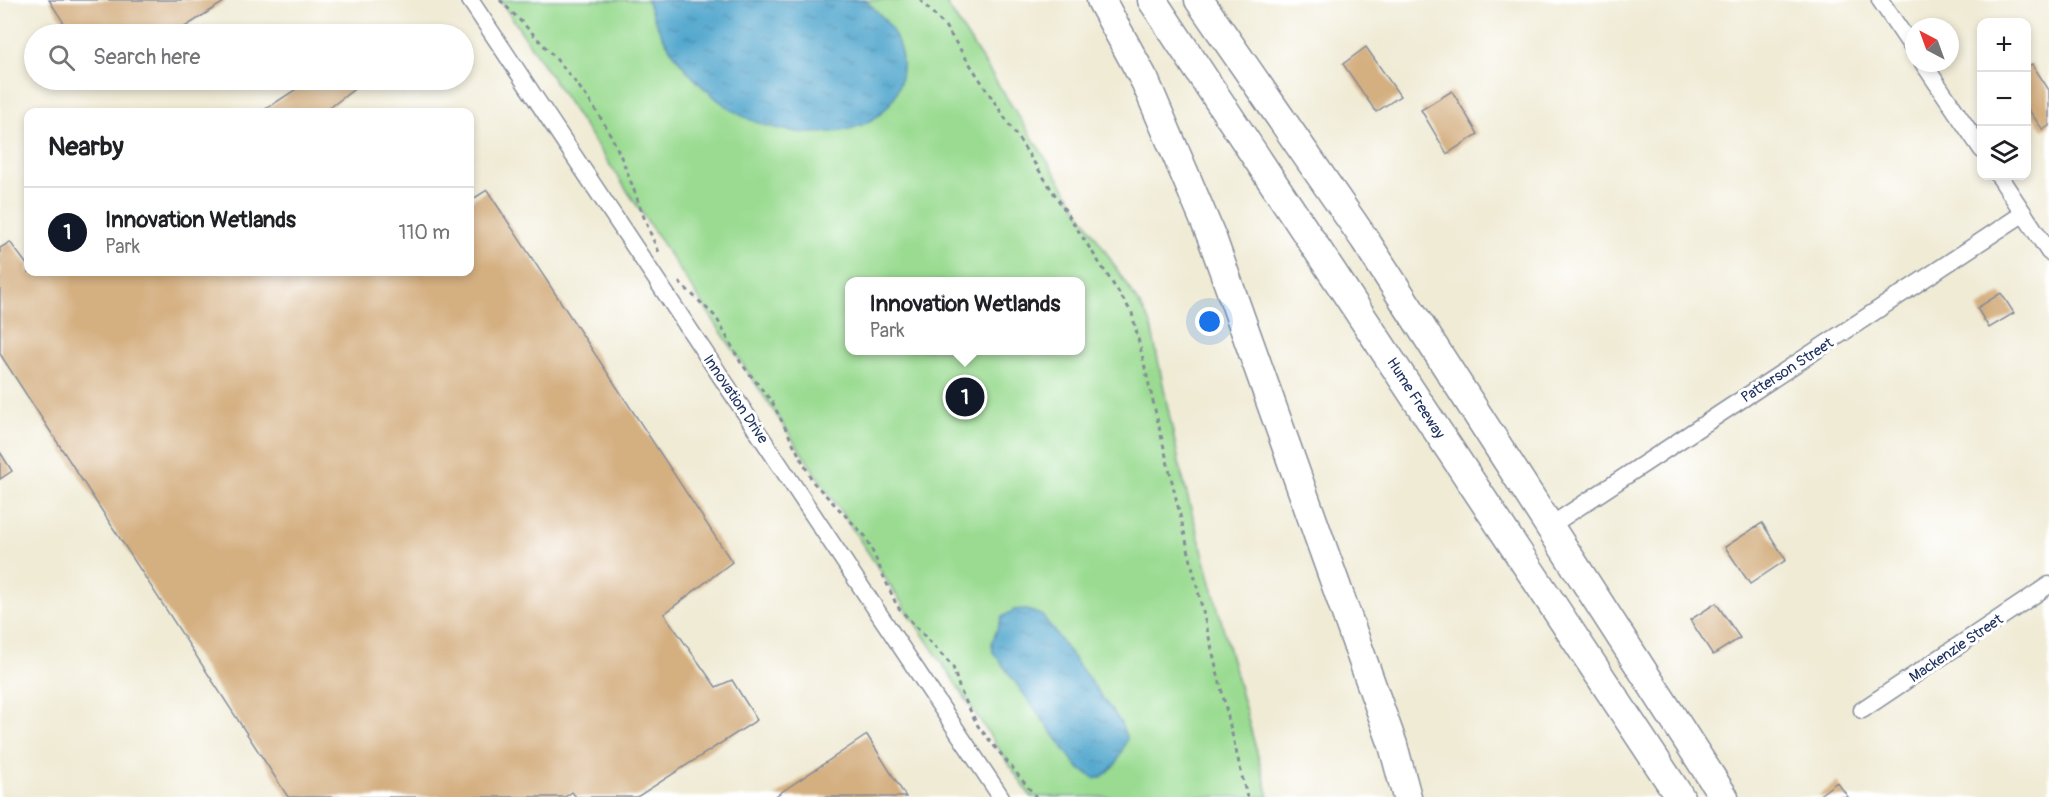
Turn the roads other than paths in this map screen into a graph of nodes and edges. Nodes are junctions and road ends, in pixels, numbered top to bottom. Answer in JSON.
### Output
{"nodes":[{"id":1,"x":470,"y":0,"type":"edge"},
{"id":2,"x":1101,"y":0,"type":"edge"},
{"id":3,"x":1152,"y":0,"type":"edge"},
{"id":4,"x":1199,"y":0,"type":"edge"},
{"id":5,"x":1881,"y":0,"type":"edge"},
{"id":6,"x":1905,"y":36,"type":"edge"},
{"id":7,"x":1929,"y":72,"type":"edge"},
{"id":8,"x":1977,"y":143,"type":"edge"},
{"id":9,"x":2002,"y":180,"type":"edge"},
{"id":10,"x":2024,"y":213,"type":"junction"},
{"id":11,"x":2049,"y":252,"type":"edge"},
{"id":12,"x":1550,"y":526,"type":"junction"},
{"id":13,"x":2049,"y":585,"type":"edge"},
{"id":14,"x":1862,"y":710,"type":"dead end"},
{"id":15,"x":1393,"y":745,"type":"junction"},
{"id":16,"x":1001,"y":797,"type":"edge"},
{"id":17,"x":1407,"y":797,"type":"edge"},
{"id":18,"x":1419,"y":797,"type":"edge"},
{"id":19,"x":1680,"y":797,"type":"edge"},
{"id":20,"x":1724,"y":797,"type":"edge"}],
"edges":[{"from":1,"to":16,"type":"street","name":"Innovation Drive"},
{"from":2,"to":15,"type":"highway"},
{"from":3,"to":19,"type":"highway","name":"Hume Freeway"},
{"from":4,"to":12,"type":"highway"},
{"from":5,"to":6,"type":"street"},
{"from":7,"to":8,"type":"street"},
{"from":9,"to":10,"type":"street"},
{"from":10,"to":11,"type":"street"},
{"from":10,"to":12,"type":"street","name":"Patterson Street"},
{"from":12,"to":20,"type":"highway"},
{"from":13,"to":14,"type":"street","name":"Mackenzie Street"},
{"from":15,"to":17,"type":"highway"},
{"from":15,"to":18,"type":"highway"}]}
